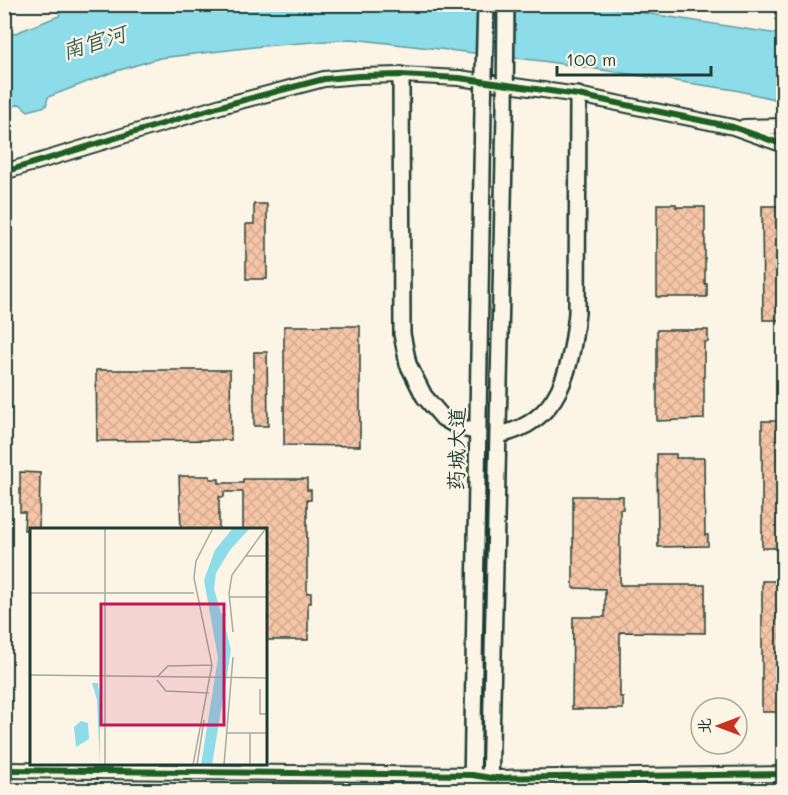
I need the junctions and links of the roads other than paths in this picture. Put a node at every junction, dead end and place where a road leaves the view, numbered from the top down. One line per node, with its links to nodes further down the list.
1 (486, 4): 9 (main road, 药城大道, bridge)
2 (506, 4): 10 (main road, 药城大道, bridge)
3 (401, 75): 4 (street); 8 (street); 9 (main road)
4 (578, 95): 6 (street); 10 (main road)
5 (783, 126): 6 (street)
6 (733, 127): 7 (street)
7 (783, 145)
8 (4, 172)
9 (478, 432): 12 (main road, 药城大道)
10 (498, 435): 14 (main road, 药城大道)
11 (4, 770): 12 (street)
12 (472, 774): 14 (street); 15 (main road, 药城大道)
13 (783, 774): 14 (street)
14 (491, 784)
15 (472, 790)

